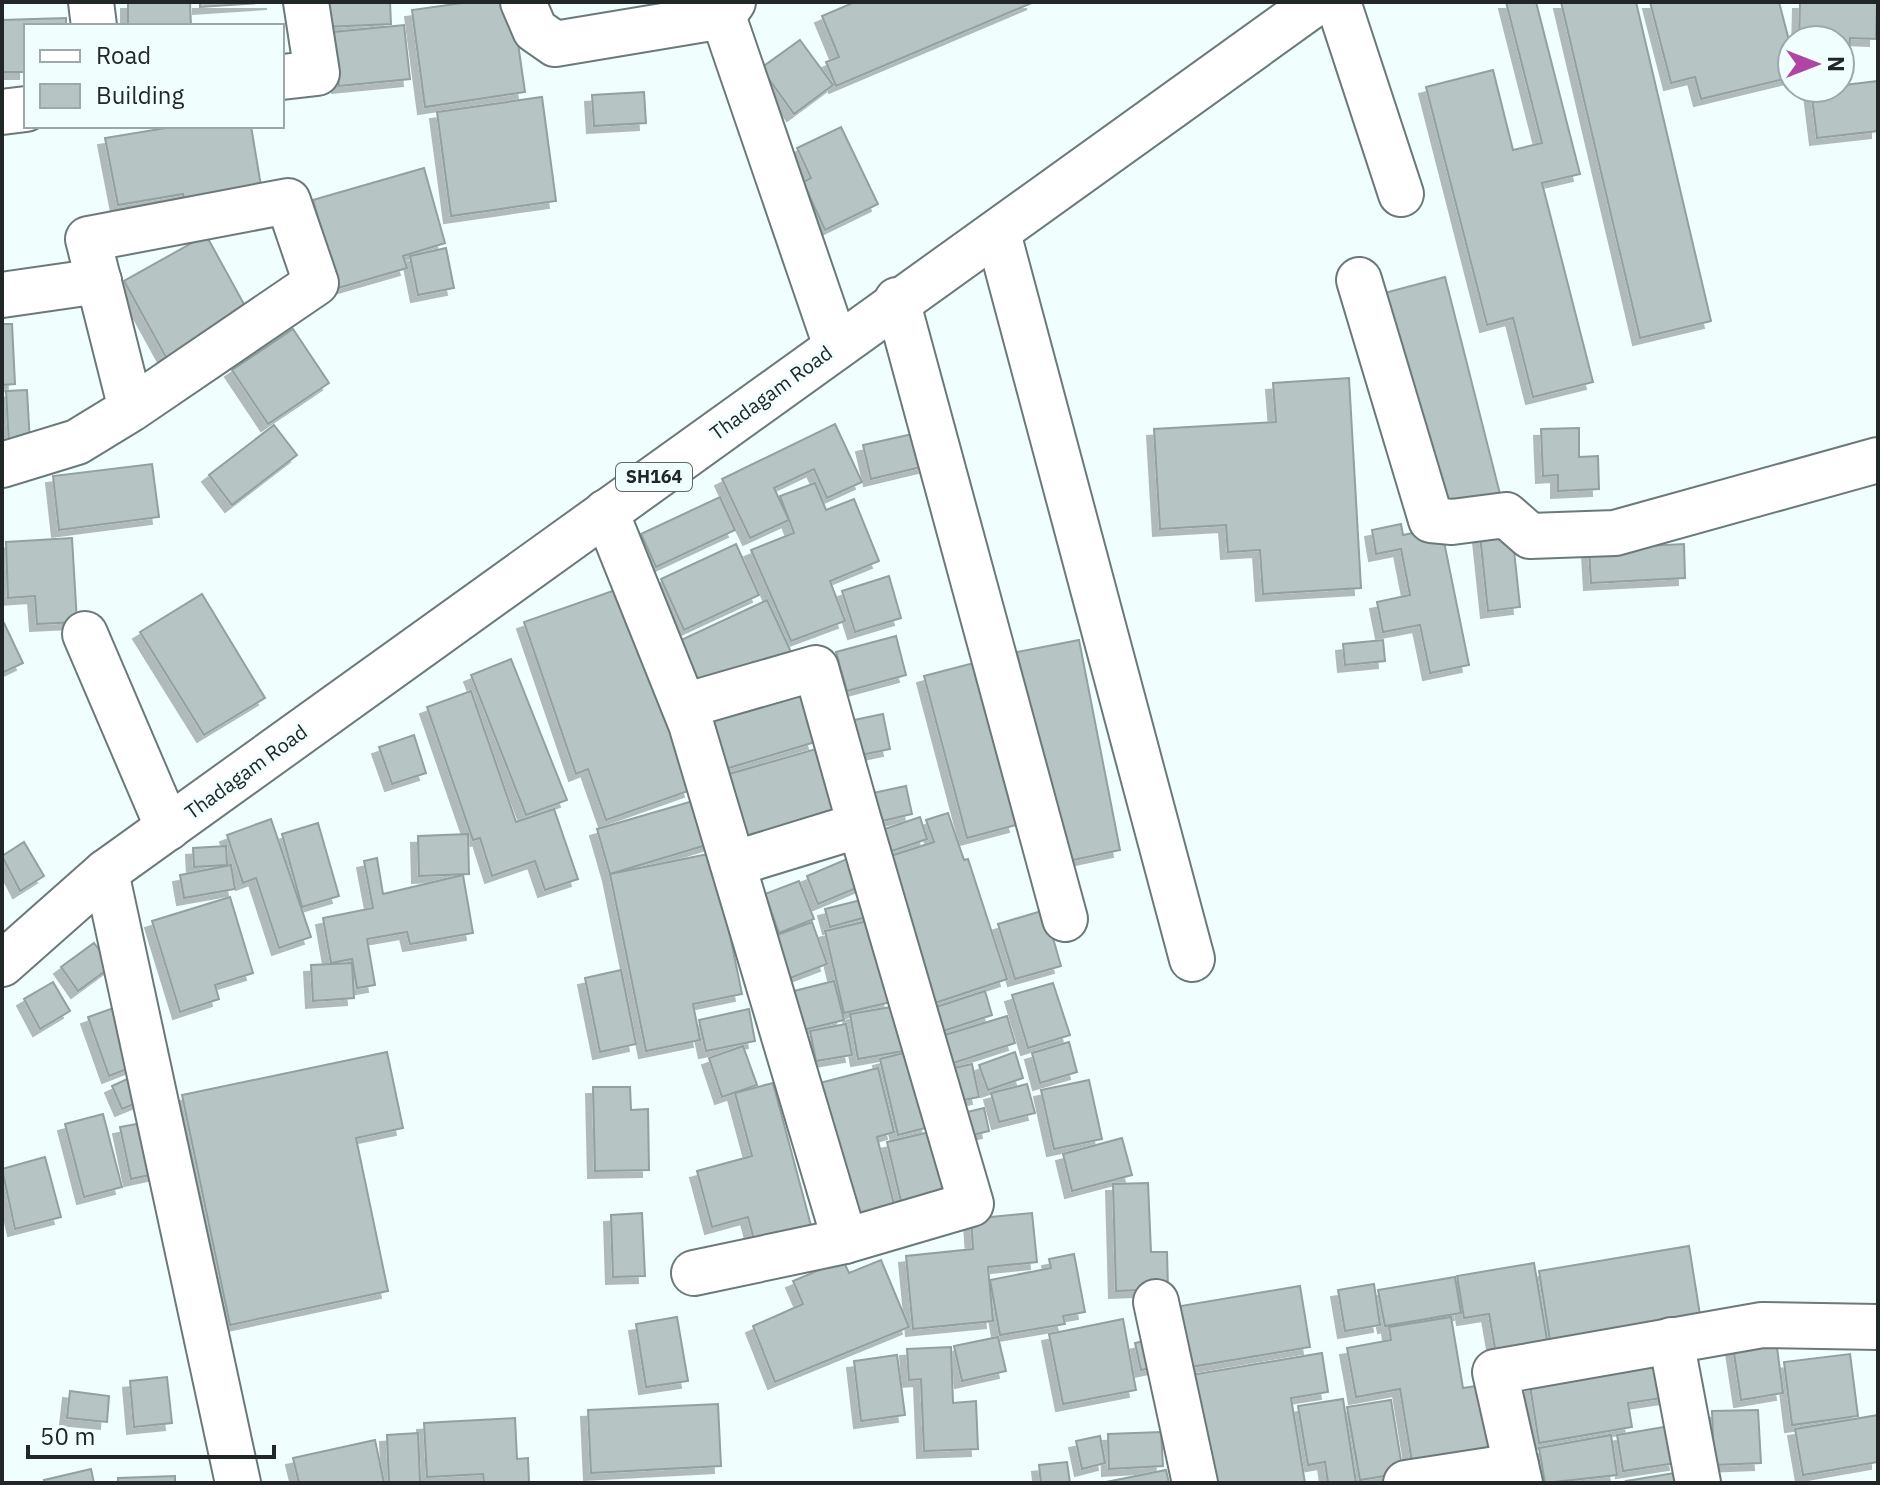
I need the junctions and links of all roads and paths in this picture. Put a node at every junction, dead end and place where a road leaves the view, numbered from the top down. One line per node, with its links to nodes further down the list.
1 (91, 2): 7 (street)
2 (306, 2): 8 (street)
3 (523, 2): 6 (street)
4 (1317, 2): 12 (street, Thadagam Road / SH164)
5 (1338, 2): 11 (street)
6 (728, 9): 17 (street)
7 (94, 24)
8 (284, 77)
9 (24, 109): 10 (street)
10 (2, 112)
11 (1401, 194)
12 (998, 233): 16 (street, Thadagam Road / SH164); 29 (street)
13 (1359, 280): 19 (street)
14 (99, 281): 15 (street); 18 (street); 18 (street)
15 (2, 295)
16 (897, 300): 17 (street, Thadagam Road / SH164); 28 (street)
17 (836, 346): 21 (street, Thadagam Road / SH164)
18 (131, 409): 20 (street)
19 (1878, 460)
20 (2, 465)
21 (606, 512): 23 (street); 25 (street, Thadagam Road / SH164)
22 (85, 634): 25 (street)
23 (684, 706): 24 (street); 26 (street)
24 (860, 825): 26 (street); 31 (street)
25 (168, 828): 27 (street, Thadagam Road / SH164)
26 (733, 864): 31 (street)
27 (106, 872): 30 (street, Thadagam Road / SH164); 37 (street)
28 (1065, 919)
29 (1192, 959)
30 (2, 964)
31 (845, 1241): 32 (street)
32 (694, 1273)
33 (1156, 1302): 38 (street)
34 (1878, 1327): 35 (street)
35 (1671, 1340): 36 (street); 40 (street)
36 (1518, 1475): 39 (street)
37 (238, 1483)
38 (1195, 1483)
39 (1406, 1483)
40 (1698, 1483)

